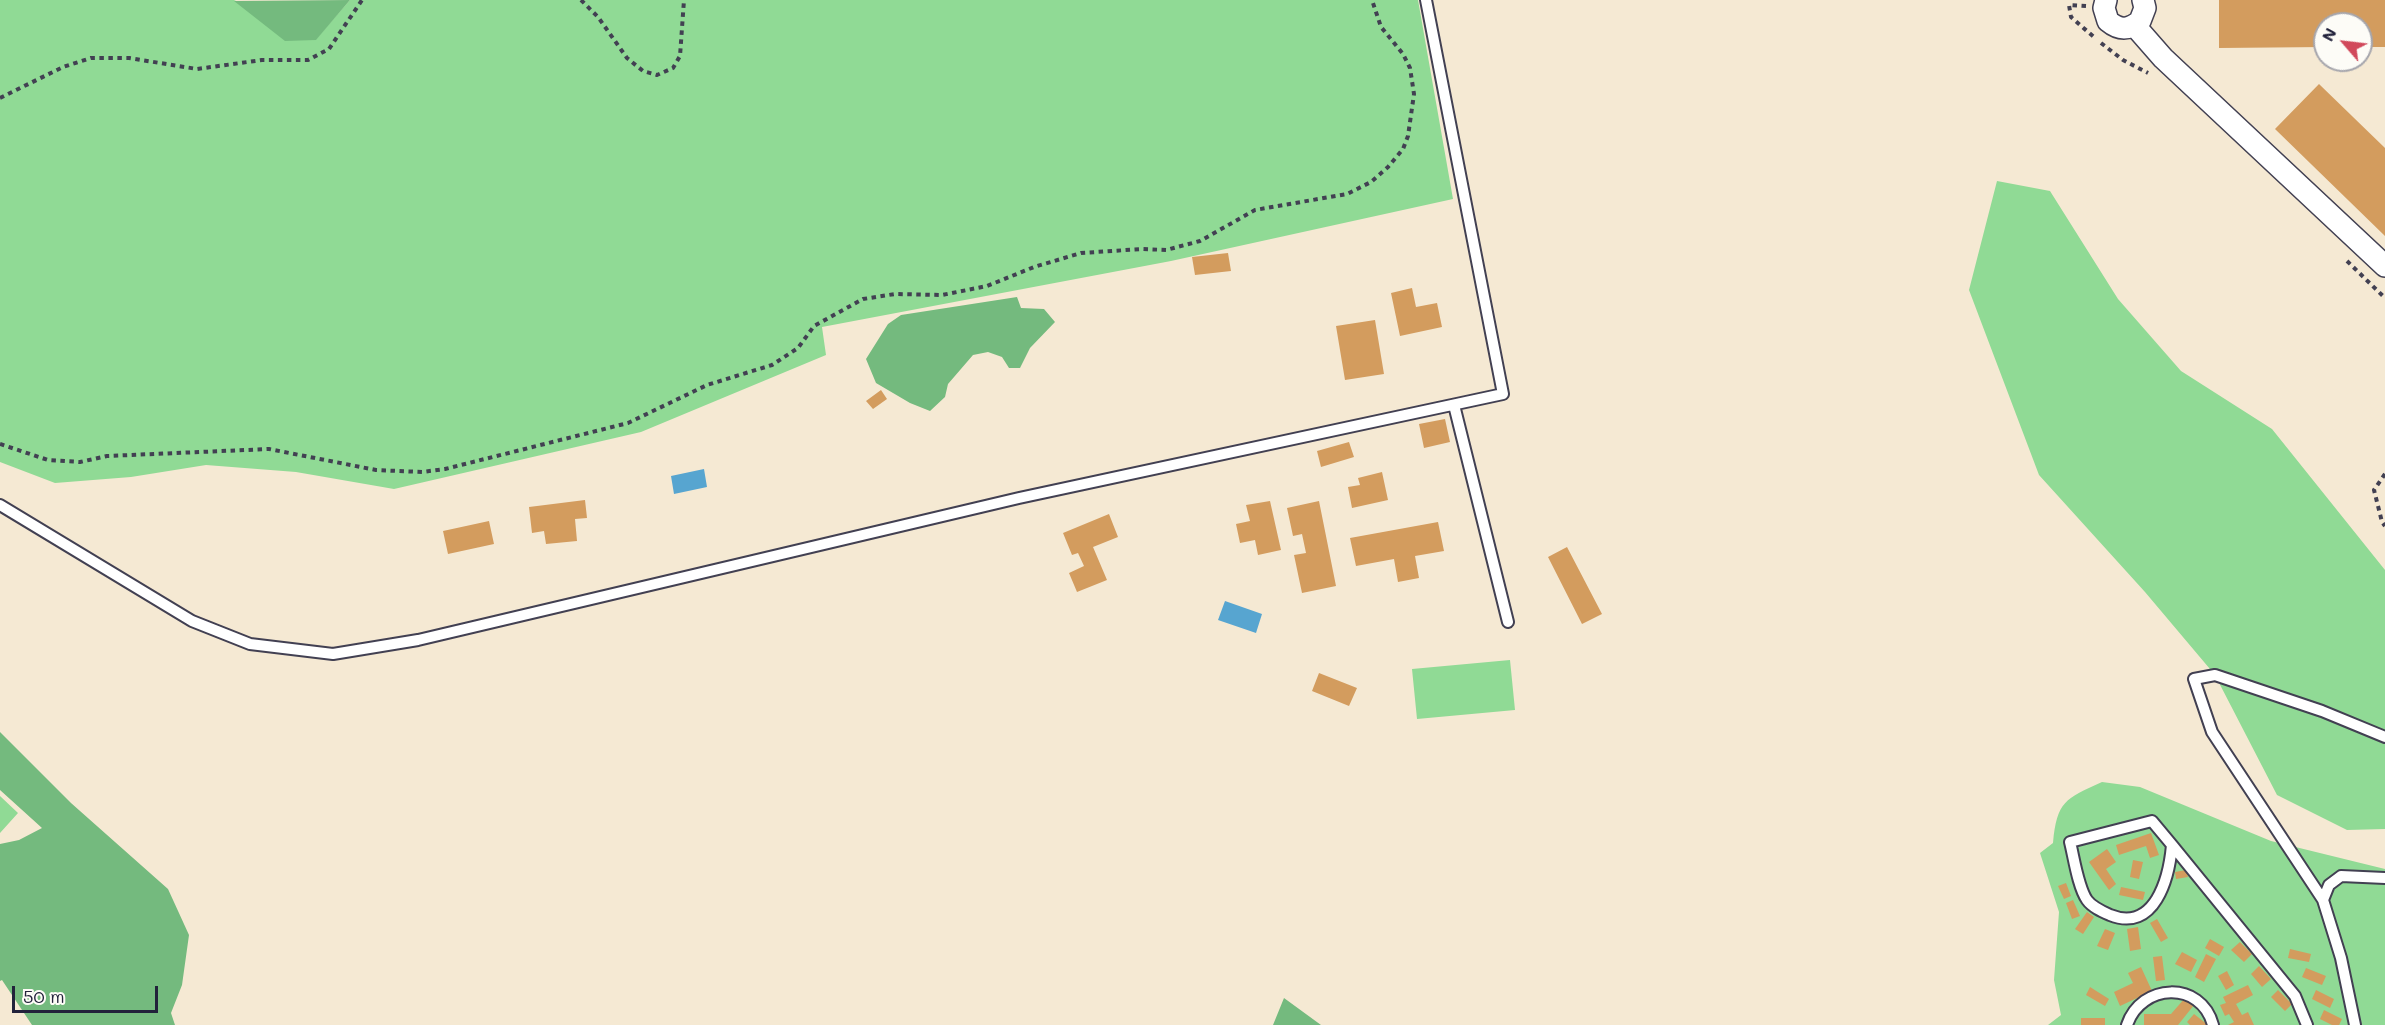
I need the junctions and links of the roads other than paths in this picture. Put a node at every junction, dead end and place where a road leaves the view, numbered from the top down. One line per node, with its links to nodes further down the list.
1 (1426, 0): 6 (lane)
2 (2106, 0): 4 (street)
3 (2143, 0): 4 (street)
4 (2135, 26): 5 (street)
5 (2385, 266)
6 (1454, 405): 7 (lane); 8 (lane)
7 (0, 505)
8 (1508, 622)
9 (2385, 737): 12 (lane)
10 (2172, 845): 10 (lane); 15 (lane)
11 (2385, 878): 12 (lane)
12 (2323, 900): 16 (lane)
13 (2127, 1025): 14 (lane)
14 (2213, 1025)
15 (2307, 1025)
16 (2355, 1025)

